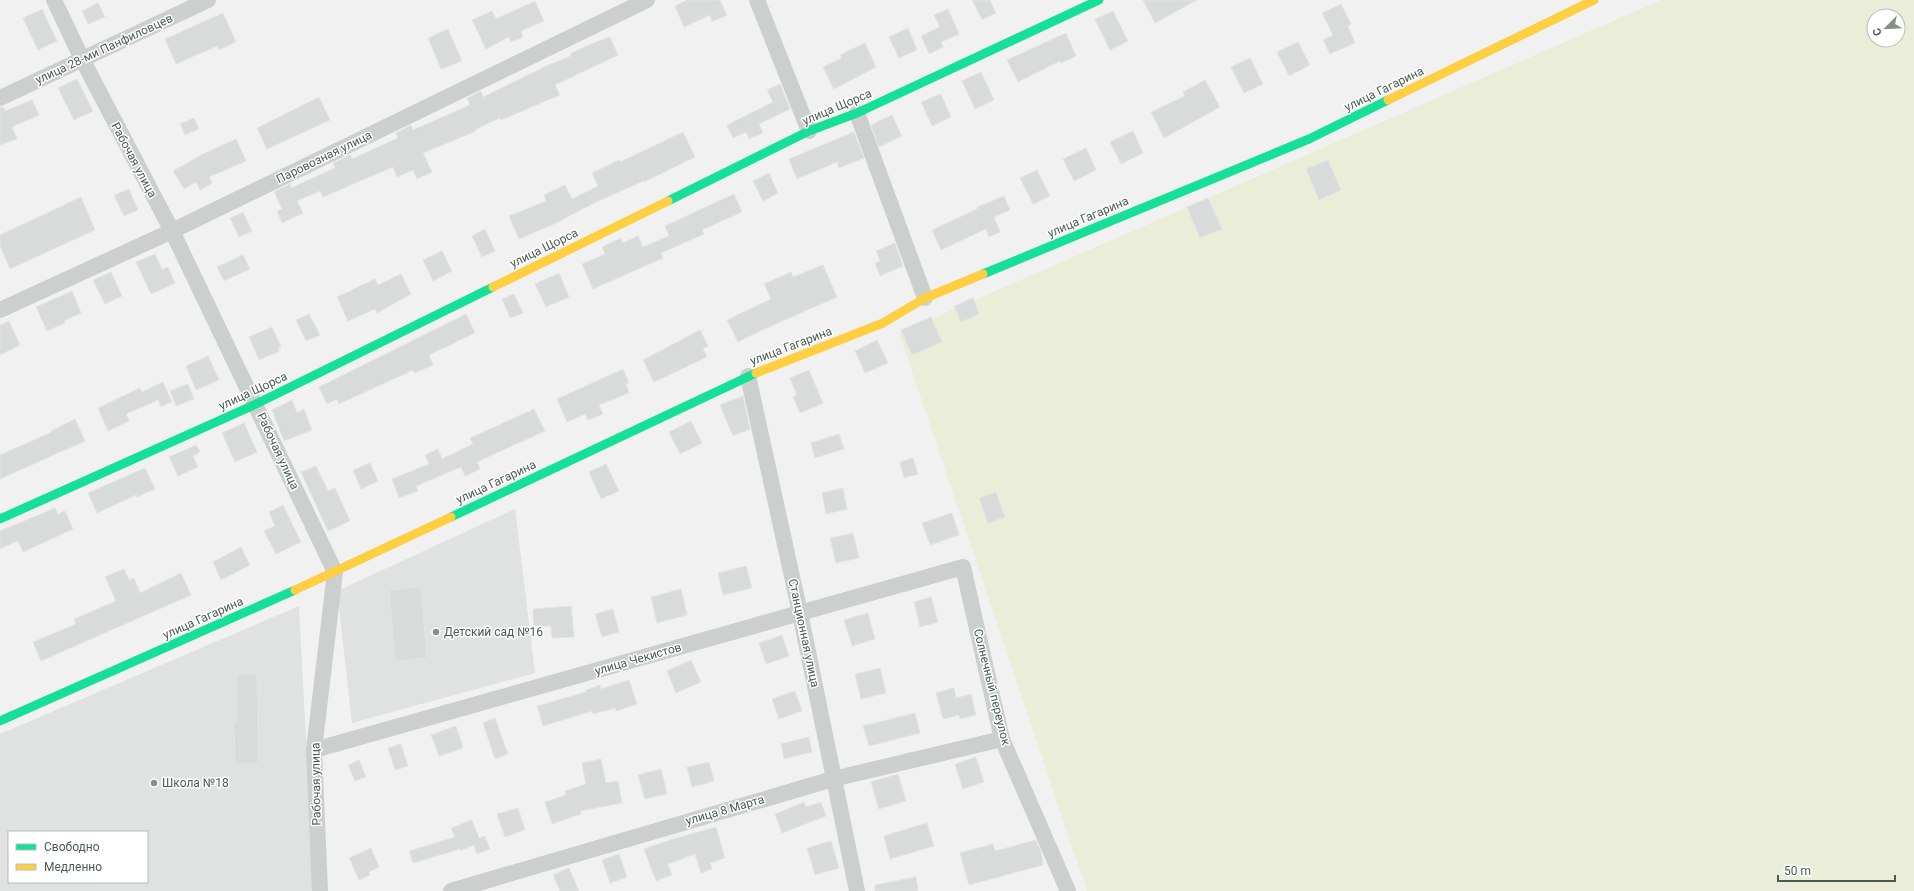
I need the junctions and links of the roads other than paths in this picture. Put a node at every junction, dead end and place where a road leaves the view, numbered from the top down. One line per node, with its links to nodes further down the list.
1 (54, 0): 7 (street, Рабочая улица)
2 (208, 0): 7 (street, улица 28-ми Панфиловцев)
3 (647, 0): 11 (street, Паровозная улица)
4 (756, 0): 10 (street)
5 (1099, 0): 9 (street, улица Щорса)
6 (1594, 0): 12 (street, улица Гагарина)
7 (82, 59): 8 (street, улица 28-ми Панфиловцев); 11 (street, Рабочая улица)
8 (0, 98)
9 (857, 113): 10 (street, улица Щорса); 12 (street)
10 (809, 131): 15 (street, улица Щорса)
11 (172, 231): 13 (street, Паровозная улица); 15 (street, Рабочая улица)
12 (925, 298): 14 (street, улица Гагарина)
13 (0, 310)
14 (748, 376): 18 (street, улица Гагарина); 19 (street, Станционная улица)
15 (256, 404): 16 (street, улица Щорса); 18 (street, Рабочая улица)
16 (0, 519)
17 (963, 567): 19 (street, улица Чекистов); 21 (street, Солнечный переулок)
18 (335, 572): 20 (street, улица Гагарина); 22 (street, Рабочая улица)
19 (800, 614): 22 (street, улица Чекистов); 23 (street, Станционная улица)
20 (0, 721)
21 (1002, 739): 23 (street, улица 8 Марта); 27 (street, Солнечный переулок)
22 (314, 750): 24 (street, Рабочая улица)
23 (833, 779): 25 (street, улица 8 Марта); 26 (street, Станционная улица)
24 (320, 891)
25 (451, 891)
26 (857, 891)
27 (1068, 891)

